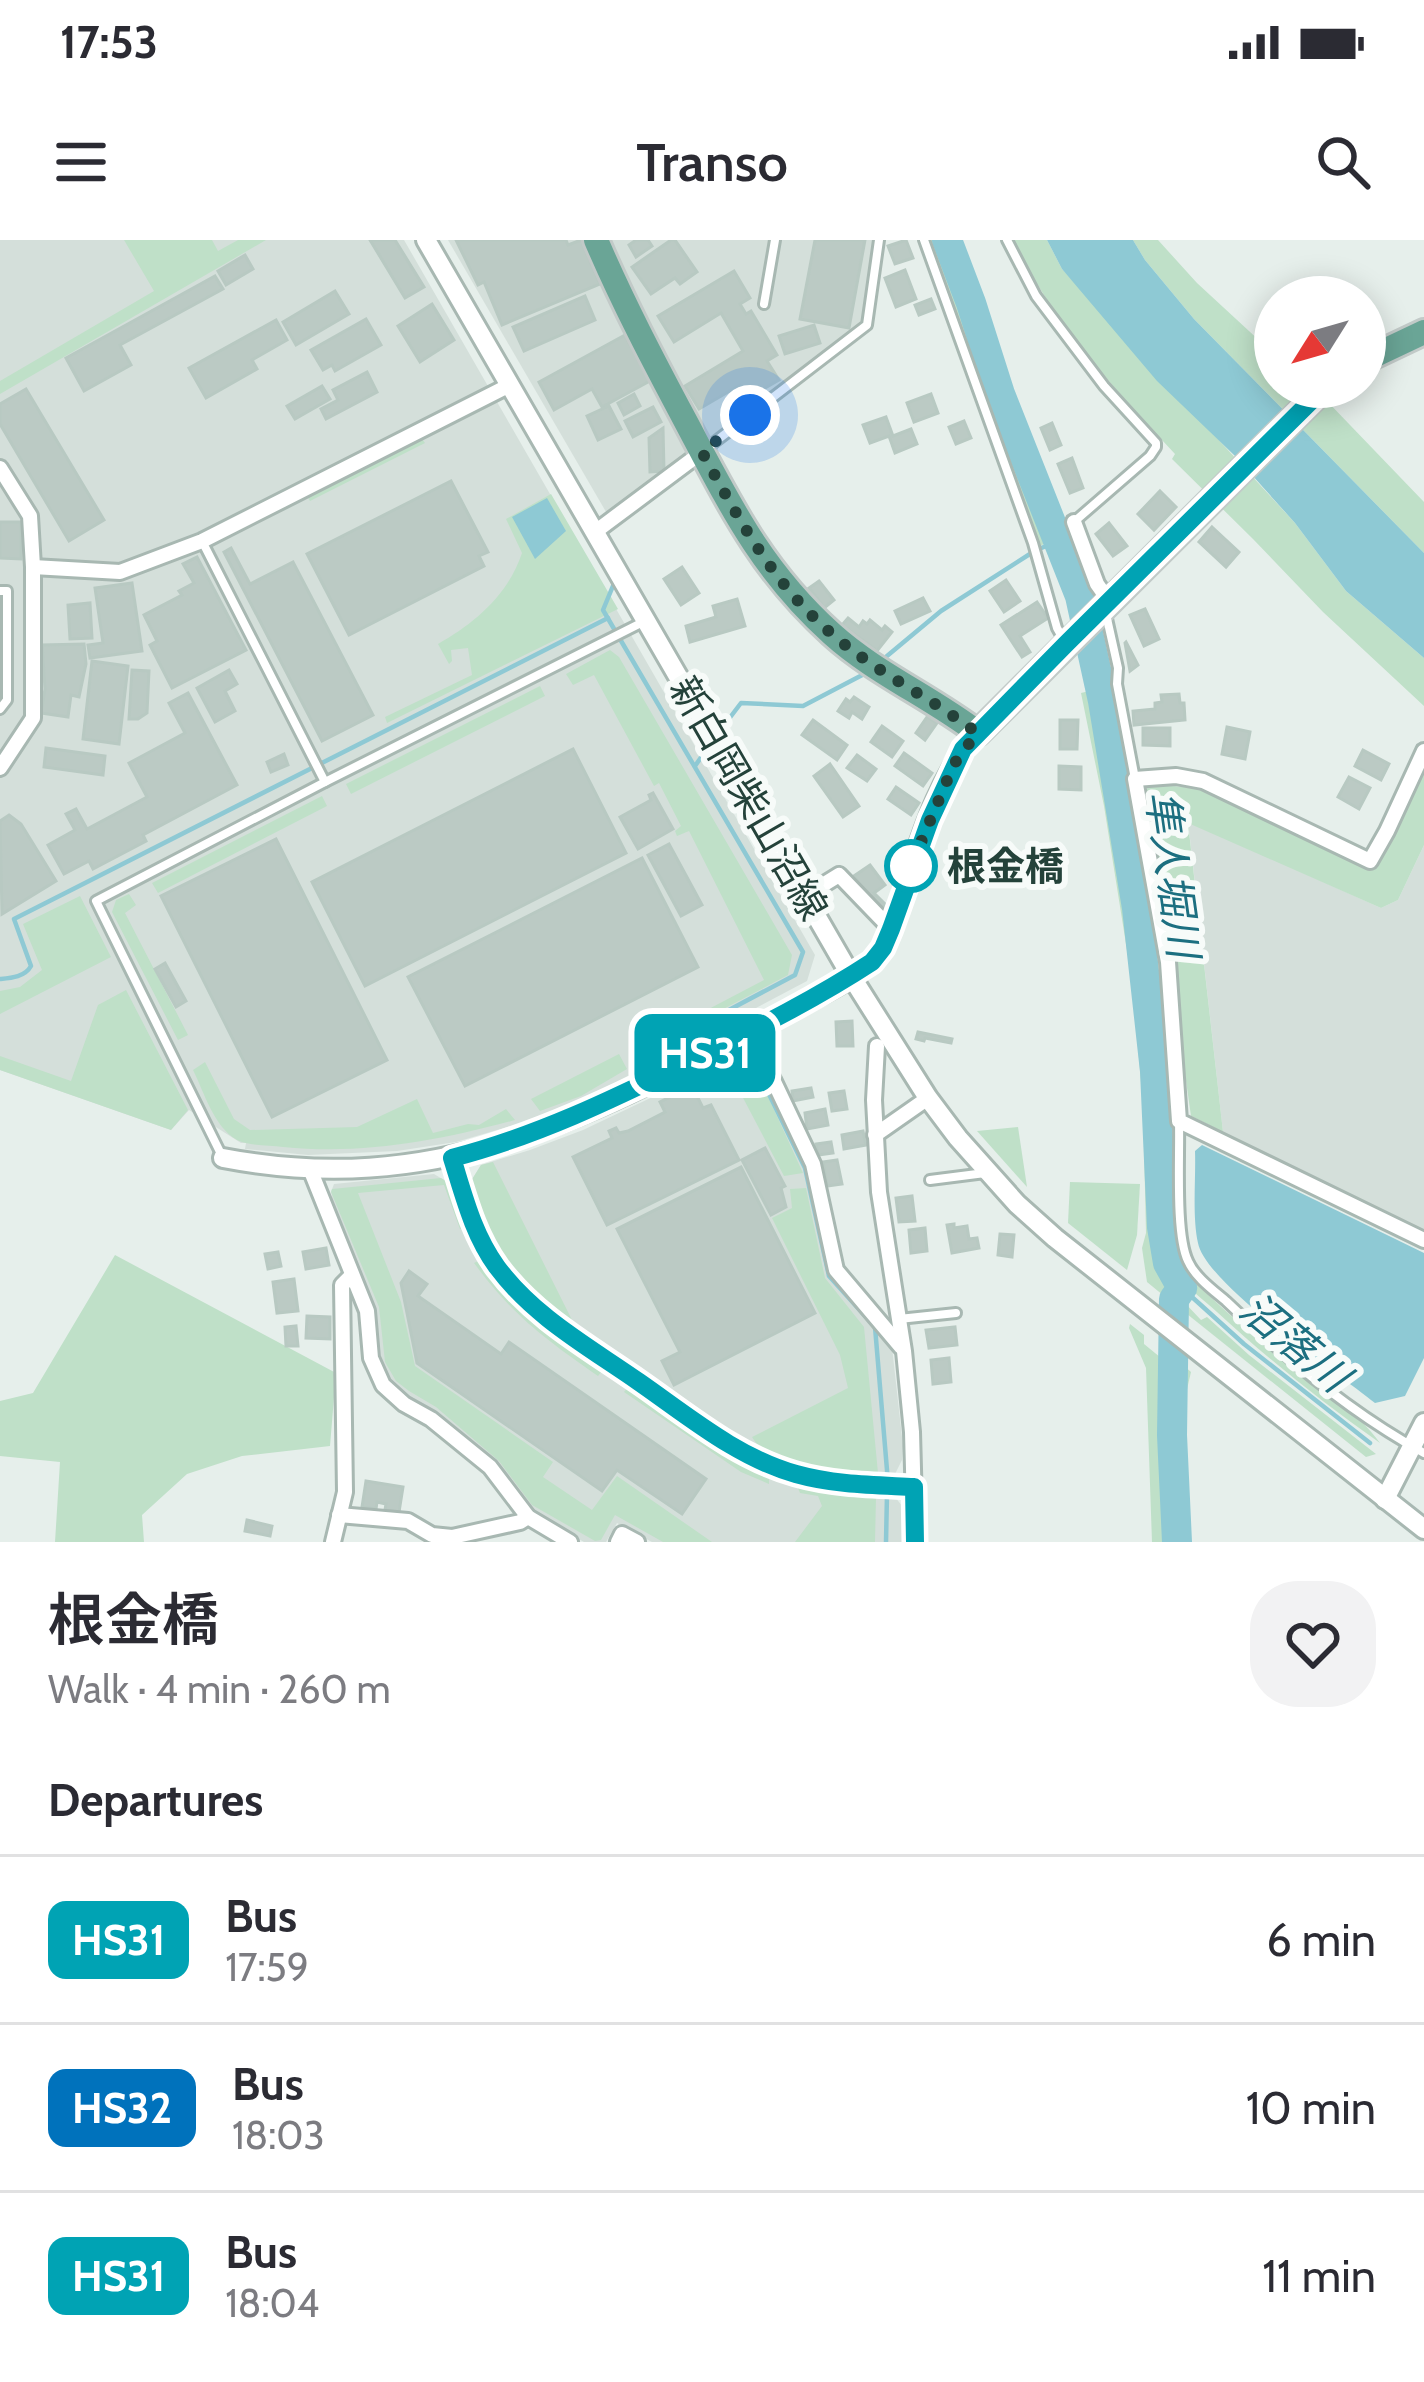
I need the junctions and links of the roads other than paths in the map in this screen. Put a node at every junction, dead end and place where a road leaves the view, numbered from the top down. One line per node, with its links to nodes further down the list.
1 (426, 240): 10 (street, 新白岡柴山沼線)
2 (596, 240): 12 (main road)
3 (775, 240): 7 (lane)
4 (880, 240): 12 (lane)
5 (924, 240): 21 (lane)
6 (1007, 240): 14 (lane)
7 (764, 304)
8 (1424, 332): 9 (main road)
9 (1386, 350)
10 (510, 385): 15 (street, 新白岡柴山沼線); 16 (street)
11 (1303, 408): 19 (main road)
12 (702, 452): 15 (street); 23 (main road)
13 (0, 468): 17 (street)
14 (1074, 522): 19 (street)
15 (596, 532): 20 (street, 新白岡柴山沼線)
16 (202, 541): 17 (street); 27 (lane)
17 (33, 567): 25 (street)
18 (0, 591): 22 (lane)
19 (1104, 606): 21 (main road); 26 (lane)
20 (646, 620): 27 (lane); 28 (street, 新白岡柴山沼線)
21 (1066, 644): 23 (main road)
22 (0, 709)
23 (977, 733): 29 (street)
24 (1424, 751): 26 (street)
25 (0, 768)
26 (1136, 779): 34 (street)
27 (325, 782): 36 (lane)
28 (806, 896): 29 (street); 30 (street, 新白岡柴山沼線)
29 (891, 929): 30 (street)
30 (851, 976): 31 (street); 33 (street, 新白岡柴山沼線)
31 (750, 1031): 37 (street); 45 (street)
32 (877, 1046): 35 (street)
33 (928, 1098): 35 (street); 39 (street, 新白岡柴山沼線)
34 (1179, 1121): 41 (street); 47 (lane)
35 (875, 1135): 44 (street)
36 (223, 1158): 38 (street)
37 (452, 1158): 38 (street); 48 (street)
38 (310, 1168): 42 (street)
39 (986, 1173): 40 (lane); 49 (street, 新白岡柴山沼線)
40 (930, 1180)
41 (1424, 1240)
42 (352, 1275): 50 (street); 51 (street)
43 (956, 1312): 44 (lane)
44 (899, 1318): 45 (street)
45 (904, 1351): 48 (street)
46 (1424, 1423): 47 (street)
47 (1418, 1449): 49 (street)
48 (914, 1487): 57 (street)
49 (1385, 1499): 52 (street)
50 (339, 1515): 51 (street); 53 (street)
51 (528, 1517): 54 (street)
52 (1424, 1529)
53 (333, 1542)
54 (570, 1542)
55 (618, 1542): 56 (street)
56 (637, 1542)
57 (915, 1542)

